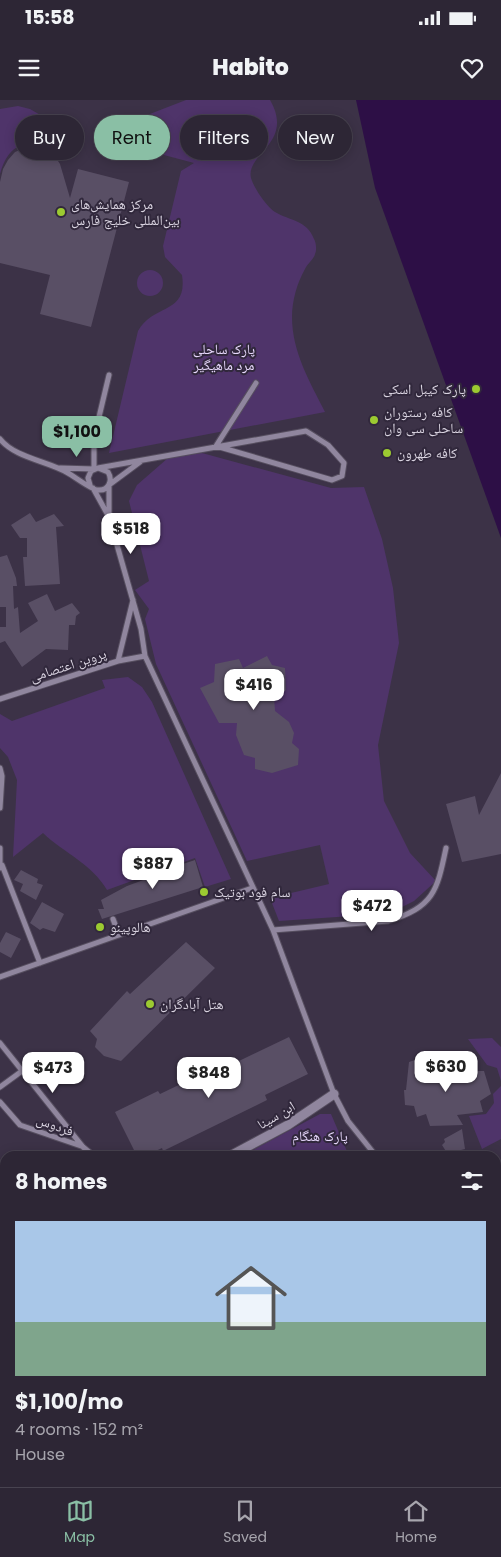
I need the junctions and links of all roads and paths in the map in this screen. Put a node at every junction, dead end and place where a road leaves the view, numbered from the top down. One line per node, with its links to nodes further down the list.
1 (109, 375): 7 (street)
2 (256, 382): 4 (street)
3 (0, 439): 6 (street)
4 (216, 446): 4 (street); 5 (street)
5 (142, 460): 7 (street); 8 (street)
6 (59, 468): 7 (street); 9 (street)
7 (96, 468): 8 (street); 9 (street)
8 (109, 485): 9 (street); 10 (street)
9 (91, 487): 10 (street)
10 (109, 517): 11 (street)
11 (133, 600): 12 (street); 13 (street)
12 (145, 656): 13 (street, پروین اعتصامی); 20 (street)
13 (118, 661): 14 (street, پروین اعتصامی)
14 (0, 699)
15 (0, 768): 16 (street)
16 (0, 808)
17 (0, 848): 19 (street)
18 (446, 848): 22 (street)
19 (1, 867): 24 (street)
20 (252, 888): 22 (street); 23 (street)
21 (113, 919): 23 (street)
22 (273, 930): 29 (street)
23 (119, 935): 24 (street)
24 (40, 963): 25 (street)
25 (0, 977)
26 (0, 1043): 27 (street, فردوس)
27 (22, 1071): 28 (street); 31 (street, فردوس)
28 (0, 1087)
29 (334, 1094): 33 (street, ابن سینا); 34 (street)
30 (0, 1102): 31 (street, فردوس)
31 (82, 1147): 32 (street, فردوس)
32 (87, 1151)
33 (239, 1151)
34 (372, 1151)

